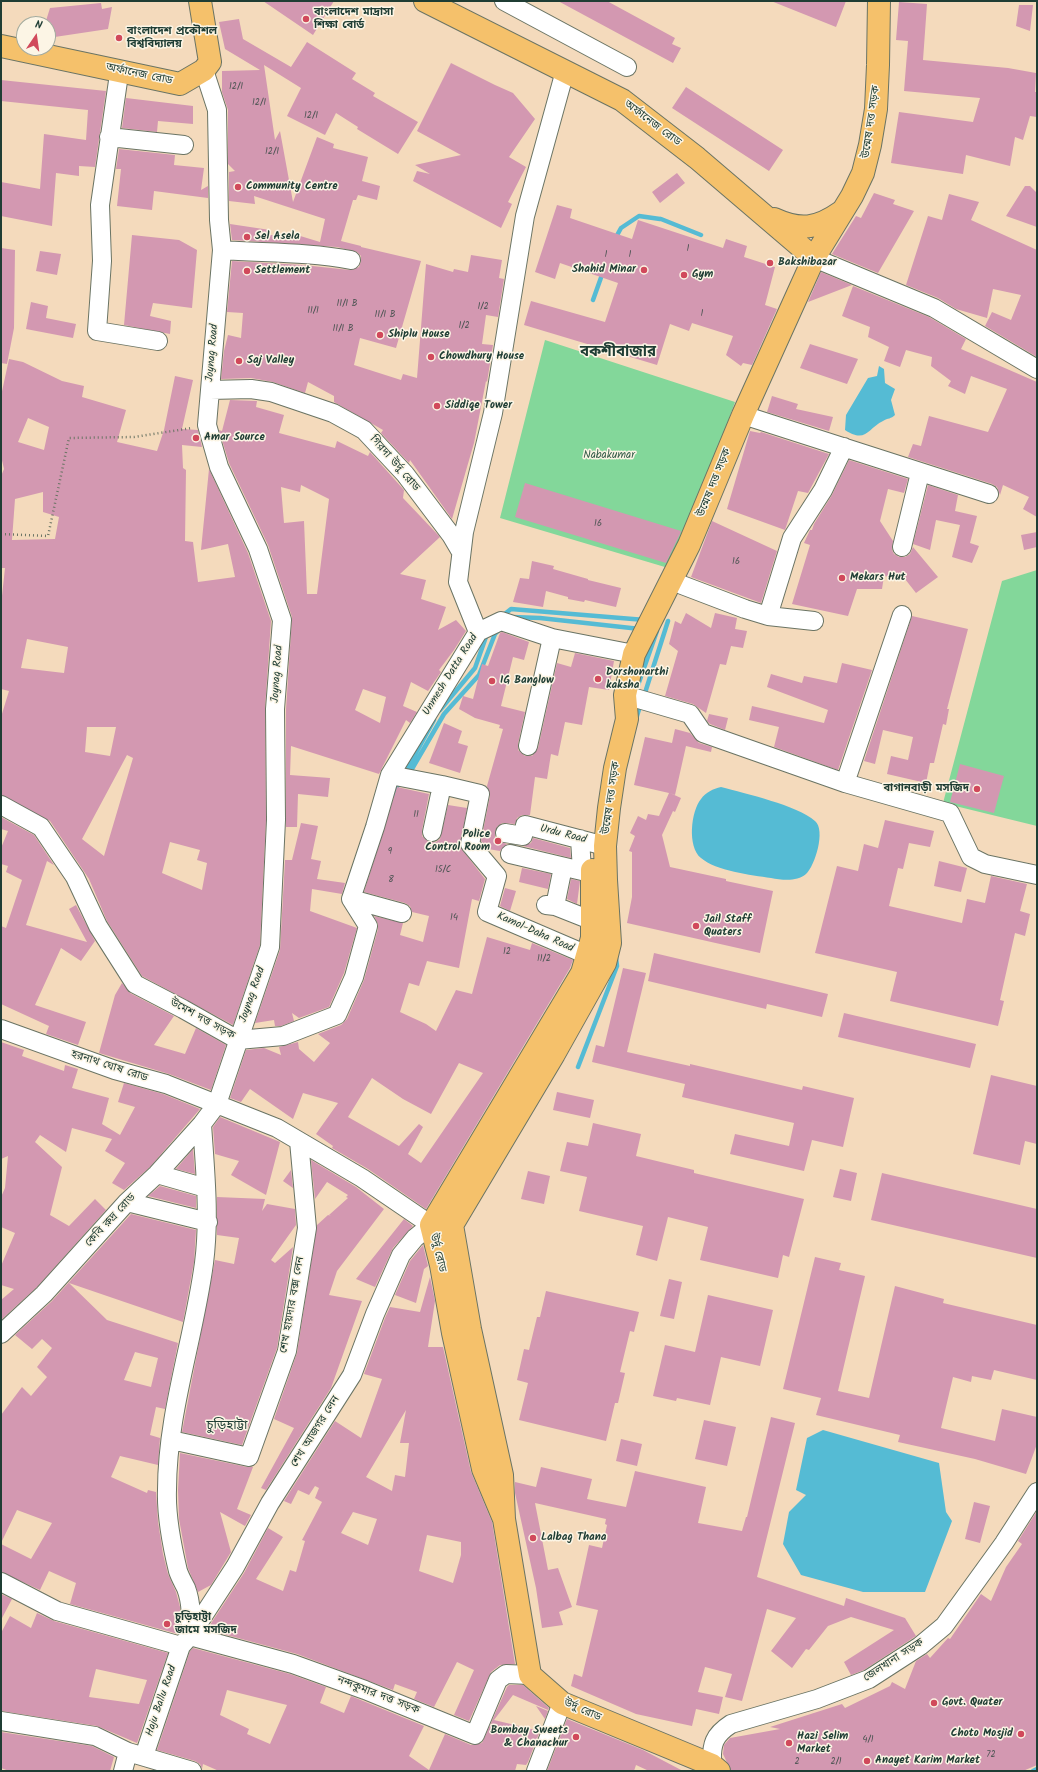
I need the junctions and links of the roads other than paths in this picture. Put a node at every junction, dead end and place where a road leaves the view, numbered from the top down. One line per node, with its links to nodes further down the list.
1 (200, 1): 8 (main road)
2 (425, 1): 9 (main road, অর্ফানেজ রোড)
3 (504, 1): 6 (street)
4 (879, 1): 12 (main road, উন্মেষ দত্ত সড়ক)
5 (1, 46): 7 (main road, অর্ফানেজ রোড)
6 (627, 67)
7 (118, 70): 8 (main road, অর্ফানেজ রোড); 10 (street)
8 (204, 70): 14 (street, Joynag Road)
9 (565, 71): 13 (main road, অর্ফানেজ রোড); 25 (street)
10 (109, 137): 11 (street); 17 (street)
11 (184, 145)
12 (841, 212): 13 (main road); 15 (main road, উন্মেষ দত্ত সড়ক)
13 (762, 214): 15 (main road, অর্ফানেজ রোড)
14 (222, 250): 16 (street); 19 (street, Joynag Road)
15 (814, 258): 18 (street); 20 (main road, উন্মেষ দত্ত সড়ক)
16 (351, 260)
17 (158, 341)
18 (1037, 369)
19 (210, 390): 25 (street, গিরদা উর্দু রোড); 49 (street, Joynag Road)
20 (743, 415): 21 (street); 32 (main road, উন্মেষ দত্ত সড়ক)
21 (844, 447): 22 (street); 28 (street)
22 (920, 473): 23 (street); 24 (street)
23 (989, 494)
24 (902, 547)
25 (461, 552): 30 (street)
26 (682, 585): 28 (street)
27 (902, 615): 36 (street)
28 (768, 616): 29 (street)
29 (814, 621)
30 (478, 632): 31 (street, Unmesh Datta Road); 35 (street, Unmesh Datta Road)
31 (552, 638): 32 (street, Unmesh Datta Road); 34 (street)
32 (634, 654): 33 (main road, উন্মেষ দত্ত সড়ক)
33 (625, 695): 36 (street); 41 (main road, উন্মেষ দত্ত সড়ক)
34 (528, 746)
35 (390, 775): 37 (street, Kamol-Daha Road); 45 (street)
36 (845, 783): 44 (street)
37 (442, 785): 39 (street); 47 (street, Kamol-Daha Road)
38 (1, 805): 49 (street, উমেশ দত্ত সড়ক)
39 (432, 832)
40 (504, 833): 41 (street, Urdu Road)
41 (592, 842): 43 (street); 47 (main road, উন্মেষ দত্ত সড়ক)
42 (510, 854): 43 (street)
43 (563, 867): 47 (street)
44 (1037, 875)
45 (351, 899): 46 (street); 49 (street, উমেশ দত্ত সড়ক)
46 (402, 913)
47 (599, 946): 57 (main road)
48 (1, 1029): 50 (street, হরনাথ ঘোষ রোড)
49 (238, 1040): 50 (street, Joynag Road)
50 (216, 1104): 51 (street, কেবি রুদ্র রোড); 52 (street, উর্দু রোড)
51 (202, 1124): 53 (street, কেবি রুদ্র রোড); 54 (street)
52 (299, 1141): 57 (street, উর্দু রোড); 59 (street, শেখ হায়দার বক্স লেন)
53 (157, 1174): 54 (street); 55 (street, কেবি রুদ্র রোড)
54 (206, 1188): 56 (street)
55 (127, 1202): 56 (street); 58 (street, কেবি রুদ্র রোড)
56 (208, 1222): 59 (street)
57 (442, 1232): 62 (street, শেখ আজগর লেন); 63 (main road, উর্দু রোড)
58 (1, 1334)
59 (171, 1440): 62 (street)
60 (1037, 1492): 67 (street, জেলখানা সড়ক)
61 (1, 1582): 62 (street)
62 (185, 1641): 63 (street, নন্দকুমার দত্ত সড়ক); 66 (street, Haju Ballu Road)
63 (530, 1675): 64 (main road, উর্দু রোড)
64 (562, 1703): 67 (main road, উর্দু রোড); 70 (street)
65 (1, 1721): 66 (street)
66 (136, 1754): 68 (street, Haju Ballu Road); 69 (street)
67 (715, 1768)
68 (123, 1771)
69 (192, 1771)
70 (536, 1771)

